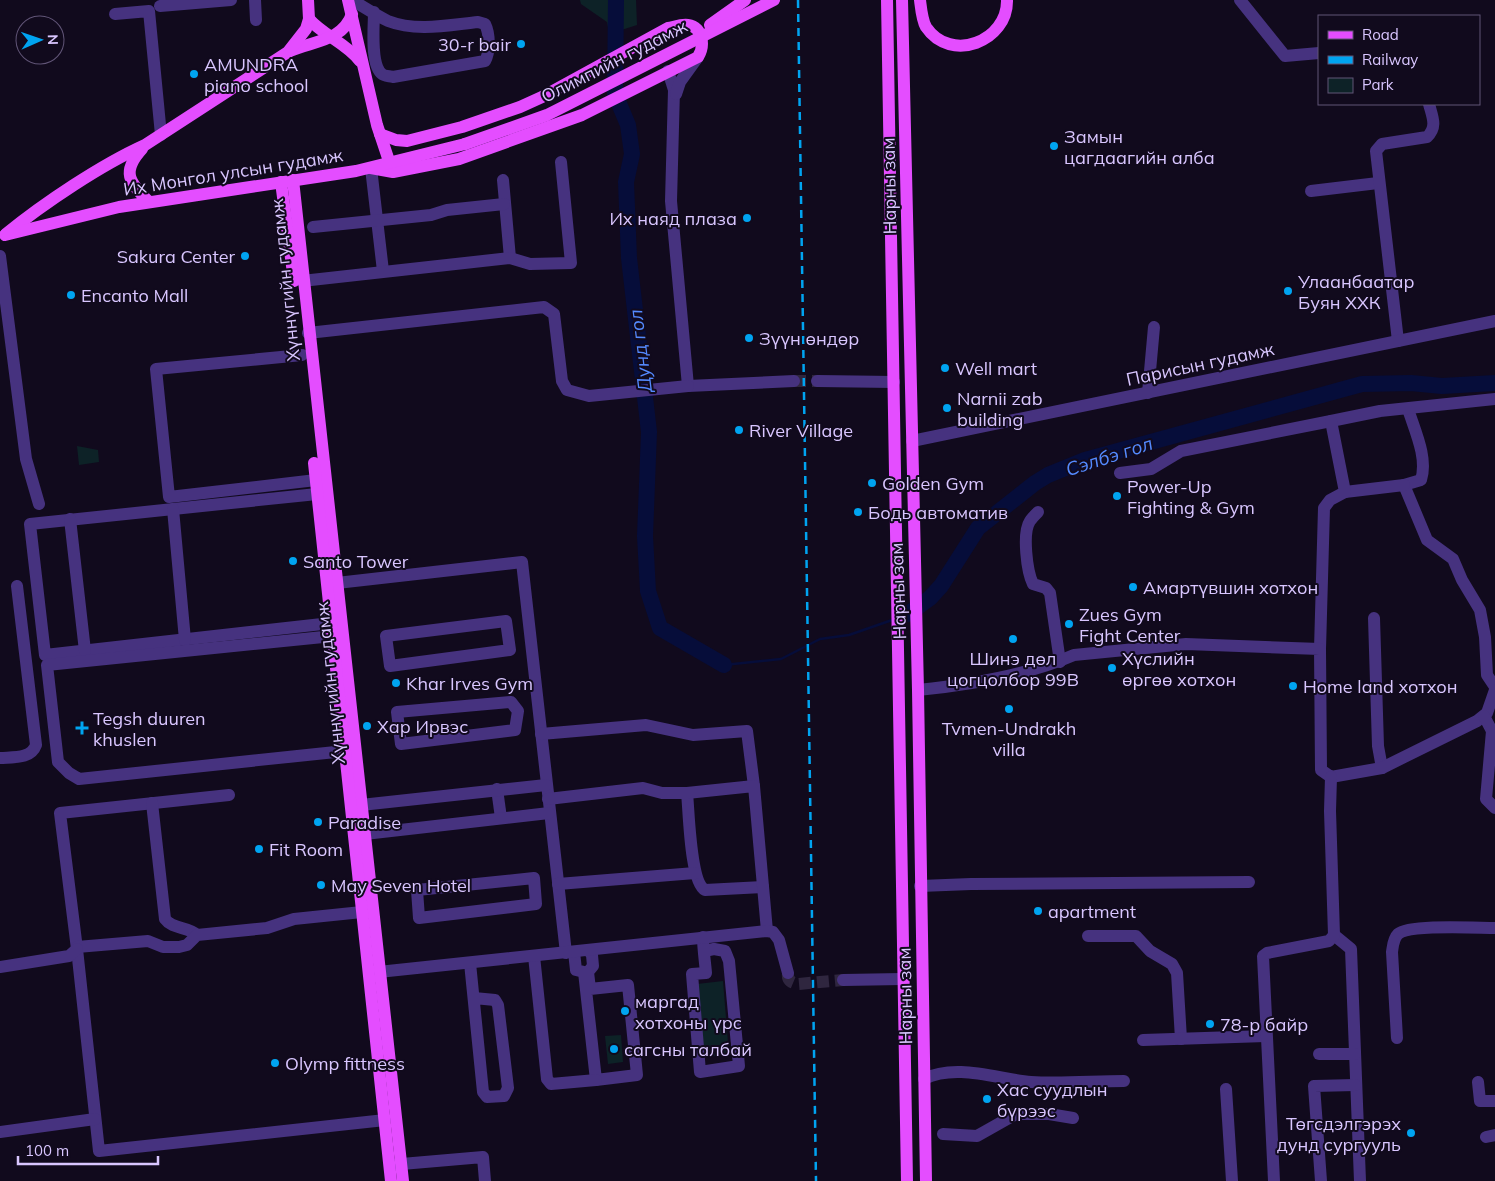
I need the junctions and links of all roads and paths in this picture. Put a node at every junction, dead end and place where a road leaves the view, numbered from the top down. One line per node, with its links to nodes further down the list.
1 (231, 0): 11 (street)
2 (255, 0): 16 (street)
3 (308, 0): 15 (main road)
4 (745, 0): 18 (main road, bridge)
5 (774, 0): 18 (main road, Олимпийн гудамж, bridge)
6 (920, 0): 7 (main road)
7 (1006, 0)
8 (1240, 0): 20 (street)
9 (887, 4): 10 (main road); 42 (main road, Нарны зам)
10 (902, 4): 41 (main road, Нарны зам)
11 (152, 6): 14 (street); 27 (street)
12 (350, 6): 13 (street); 17 (main road); 22 (main road)
13 (374, 12): 13 (street)
14 (115, 14)
15 (309, 19): 17 (main road); 19 (main road)
16 (256, 20)
17 (331, 38): 19 (main road); 22 (main road)
18 (680, 48): 28 (main road, Олимпийн гудамж, bridge)
19 (288, 52): 27 (main road)
20 (1318, 53)
21 (698, 57): 23 (main road); 24 (street); 26 (main road)
22 (363, 65): 26 (main road)
23 (664, 73): 24 (street); 32 (main road)
24 (674, 102): 58 (street)
25 (1429, 105): 35 (street)
26 (380, 134): 31 (main road)
27 (161, 135): 29 (main road)
28 (465, 144): 31 (main road, Их Монгол улсын гудамж)
29 (145, 145): 37 (main road); 43 (main road, Их Монгол улсын гудамж)
30 (561, 162): 47 (street)
31 (390, 164): 32 (main road, Их Монгол улсын гудамж)
32 (371, 168): 34 (main road, Их Монгол улсын гудамж); 39 (street)
33 (504, 180): 38 (street)
34 (287, 181): 37 (main road, Их Монгол улсын гудамж); 49 (main road, Хүннүгийн гудамж); 54 (main road, Хүннүгийн гудамж)
35 (1378, 183): 36 (street); 53 (street)
36 (1311, 191)
37 (149, 202): 43 (main road, Их Монгол улсын гудамж)
38 (504, 204): 39 (street); 47 (street)
39 (378, 220): 40 (street); 48 (street)
40 (313, 227)
41 (908, 227): 42 (main road); 45 (main road, Нарны зам)
42 (890, 231): 44 (main road, Нарны зам)
43 (3, 236)
44 (891, 247): 45 (main road); 57 (main road, Нарны зам)
45 (908, 248): 63 (main road, Нарны зам)
46 (0, 256): 69 (street)
47 (510, 258): 48 (street)
48 (383, 271): 49 (street)
49 (302, 281): 52 (main road, Хүннүгийн гудамж)
50 (1495, 321): 53 (street, Парисын гудамж)
51 (1154, 327): 59 (street)
52 (308, 333): 58 (street); 73 (main road, Хүннүгийн гудамж)
53 (1398, 341): 59 (street, Парисын гудамж)
54 (302, 355): 65 (main road, Хүннүгийн гудамж); 65 (street)
55 (794, 381): 58 (street)
56 (816, 381): 57 (street)
57 (894, 382): 112 (main road, Нарны зам)
58 (682, 387)
59 (1148, 393): 63 (street, Парисын гудамж)
60 (1495, 398): 61 (street)
61 (1408, 409): 62 (street); 66 (street)
62 (1330, 421): 64 (street); 67 (street)
63 (912, 441): 85 (main road, Нарны зам)
64 (1120, 473)
65 (316, 480): 68 (main road, Хүннүгийн гудамж)
66 (1404, 485): 67 (street); 84 (street)
67 (1345, 492): 81 (street)
68 (317, 494): 70 (street); 73 (main road, Хүннүгийн гудамж)
69 (39, 504)
70 (173, 509): 72 (street); 80 (street)
71 (1038, 512): 83 (street)
72 (70, 519): 82 (street); 82 (street)
73 (332, 584): 76 (main road, Хүннүгийн гудамж); 77 (street); 101 (main road, Хүннүгийн гудамж)
74 (17, 586): 91 (street)
75 (1374, 618): 92 (street)
76 (331, 623): 78 (main road, Хүннүгийн гудамж); 80 (street)
77 (530, 634): 79 (street); 86 (street)
78 (332, 636): 90 (main road, Хүннүгийн гудамж); 90 (street)
79 (508, 637): 79 (street)
80 (185, 640): 82 (street)
81 (1320, 650): 83 (street); 93 (street)
82 (85, 651)
83 (1060, 662): 85 (street)
84 (1495, 688): 88 (street)
85 (918, 690): 110 (main road, Нарны зам)
86 (538, 708): 87 (street); 89 (street)
87 (518, 711): 87 (street)
88 (1484, 716): 92 (street); 102 (street)
89 (541, 734): 94 (street); 95 (street)
90 (345, 751): 105 (main road, Хүннүгийн гудамж)
91 (0, 758)
92 (1382, 768): 93 (street)
93 (1331, 777): 117 (street)
94 (546, 784): 96 (street); 99 (street)
95 (754, 786): 97 (street); 109 (street)
96 (497, 789): 101 (street); 104 (street)
97 (687, 793): 99 (street); 106 (street)
98 (229, 794): 100 (street)
99 (548, 799): 103 (street)
100 (152, 803): 116 (street); 120 (street)
101 (361, 805): 105 (main road, Хүннүгийн гудамж)
102 (1495, 808)
103 (549, 813): 104 (street); 108 (street)
104 (501, 818): 105 (street)
105 (359, 834): 113 (main road, Хүннүгийн гудамж); 127 (main road, Хүннүгийн гудамж)
106 (695, 872): 108 (street); 109 (street)
107 (1249, 882): 110 (street)
108 (558, 887): 111 (street); 123 (street)
109 (763, 887): 115 (street)
110 (920, 889): 112 (main road); 138 (main road, Нарны зам)
111 (535, 892): 111 (street)
112 (901, 893): 129 (main road, Нарны зам)
113 (362, 909): 116 (street); 127 (main road, Хүннүгийн гудамж)
114 (1495, 928): 133 (street)
115 (767, 931): 119 (street); 128 (street)
116 (198, 935): 120 (street)
117 (1334, 935): 132 (street); 137 (street)
118 (1088, 936): 134 (street)
119 (703, 937): 121 (street); 122 (street)
120 (77, 948): 126 (street); 146 (street)
121 (589, 951): 123 (street); 139 (street)
122 (704, 951): 122 (street)
123 (570, 953): 124 (street); 139 (street)
124 (534, 956): 125 (street); 139 (street)
125 (470, 963): 127 (street); 131 (street)
126 (0, 966)
127 (374, 972): 147 (main road, Хүннүгийн гудамж); 150 (main road, Хүннүгийн гудамж)
128 (788, 972)
129 (902, 975): 130 (street); 154 (main road, Нарны зам)
130 (843, 978)
131 (474, 998): 131 (street)
132 (1266, 1036): 134 (street); 157 (street)
133 (1397, 1038)
134 (1181, 1039): 135 (street)
135 (1143, 1040)
136 (1319, 1054): 137 (street)
137 (1355, 1054): 142 (street)
138 (924, 1079): 140 (street); 155 (main road, Нарны зам)
139 (596, 1080)
140 (1124, 1081)
141 (1478, 1082): 144 (street)
142 (1355, 1085): 158 (street); 159 (street)
143 (1226, 1090): 156 (street)
144 (1495, 1101)
145 (1073, 1118): 149 (street)
146 (95, 1119): 147 (street); 148 (street)
147 (385, 1120): 150 (main road, Хүннүгийн гудамж)
148 (0, 1132)
149 (943, 1134)
150 (395, 1164): 151 (main road, Хүннүгийн гудамж); 152 (main road, Хүннүгийн гудамж); 153 (street)
151 (391, 1181)
152 (403, 1181)
153 (485, 1181)
154 (907, 1181)
155 (926, 1181)
156 (1232, 1181)
157 (1274, 1181)
158 (1321, 1181)
159 (1360, 1181)

